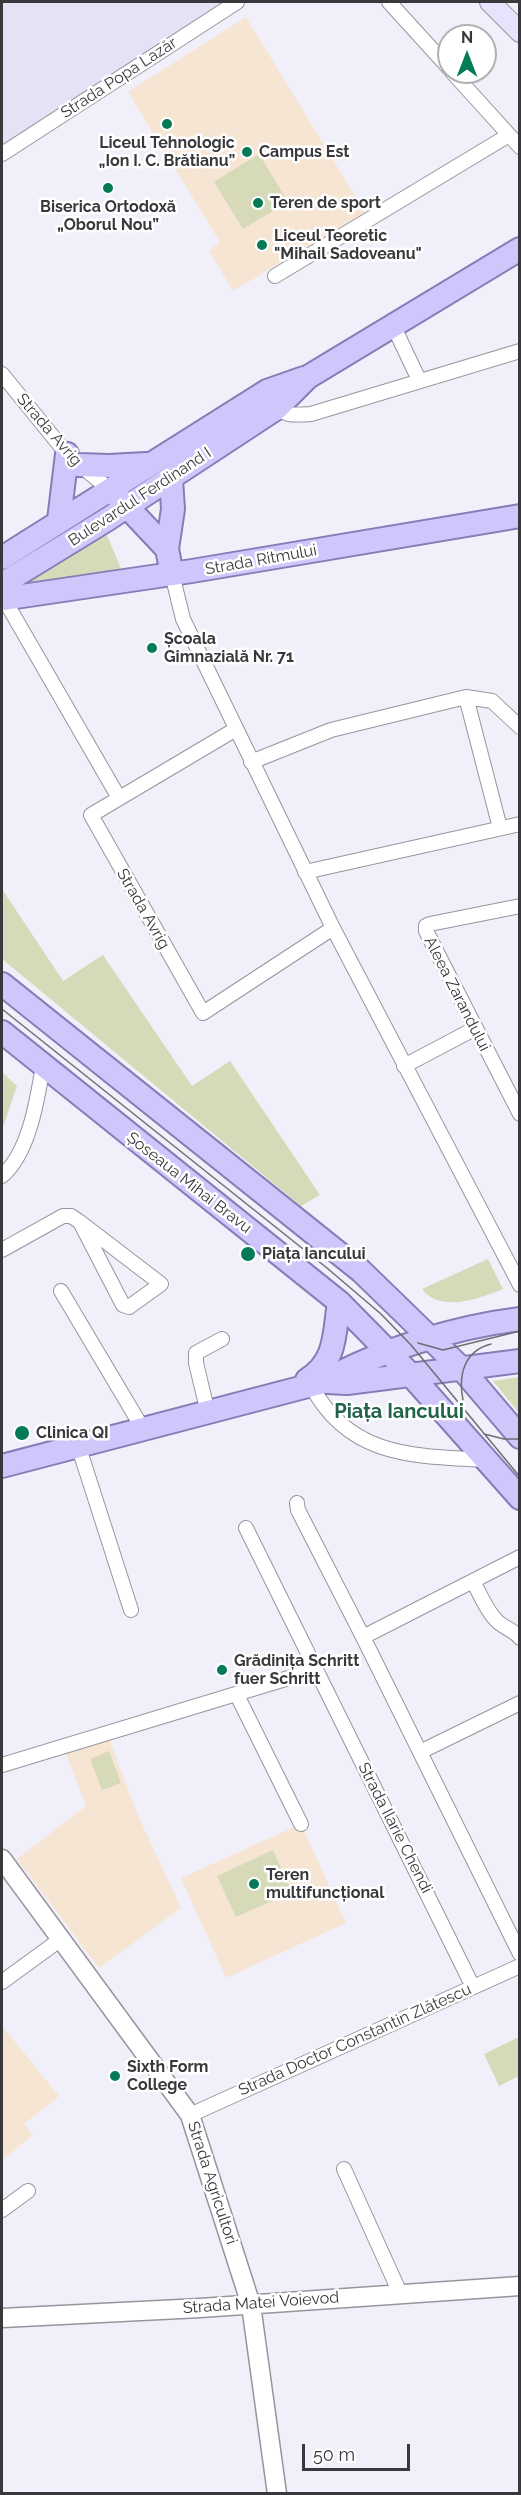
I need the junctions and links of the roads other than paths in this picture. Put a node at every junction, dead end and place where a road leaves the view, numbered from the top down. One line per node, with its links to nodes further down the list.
1 (237, 2): 9 (street, Strada Popa Lazăr)
2 (388, 2): 5 (street)
3 (490, 2): 4 (main road)
4 (519, 32)
5 (437, 55)
6 (464, 84): 7 (street)
7 (509, 135): 8 (street); 11 (street)
8 (519, 147)
9 (2, 154)
10 (519, 249): 12 (main road, Bulevardul Ferdinand I)
11 (275, 276)
12 (393, 325): 15 (street); 16 (main road, Bulevardul Ferdinand I)
13 (519, 351): 15 (street)
14 (2, 374): 17 (street, Strada Avrig)
15 (419, 380): 16 (street)
16 (272, 400): 18 (main road, Bulevardul Ferdinand I); 19 (main road, Bulevardul Ferdinand I)
17 (73, 459): 18 (main road); 20 (street, Strada Avrig); 23 (main road)
18 (151, 464): 20 (main road, Bulevardul Ferdinand I)
19 (171, 478): 21 (main road, Bulevardul Ferdinand I); 24 (main road)
20 (109, 489): 21 (main road, Strada Avrig); 23 (main road, Bulevardul Ferdinand I)
21 (128, 506): 24 (main road, Strada Avrig); 27 (main road, Bulevardul Ferdinand I)
22 (519, 516): 26 (main road, Strada Ritmului)
23 (59, 520): 25 (main road, Bulevardul Ferdinand I)
24 (167, 549): 26 (main road)
25 (2, 558)
26 (172, 574): 27 (main road, Strada Ritmului); 30 (street)
27 (2, 594): 32 (street)
28 (466, 697): 29 (street); 31 (street); 34 (street)
29 (519, 727)
30 (236, 729): 31 (street); 32 (street, Strada Avrig)
31 (252, 762): 35 (street)
32 (118, 798): 37 (street, Strada Avrig)
33 (519, 824): 34 (street)
34 (500, 828): 35 (street)
35 (305, 872): 37 (street)
36 (519, 906): 39 (street, Aleea Zarandului)
37 (333, 928): 42 (street)
38 (2, 984): 52 (main road)
39 (474, 1029): 42 (street); 43 (street, Aleea Zarandului)
40 (2, 1032): 41 (main road, Șoseaua Mihai Bravu)
41 (43, 1066): 44 (street); 49 (main road, Șoseaua Mihai Bravu)
42 (405, 1066): 47 (street)
43 (518, 1109)
44 (2, 1176)
45 (80, 1222): 45 (street); 46 (street)
46 (2, 1250)
47 (519, 1285)
48 (61, 1291): 59 (street)
49 (339, 1302): 53 (main road, Șoseaua Mihai Bravu); 57 (main road)
50 (519, 1319): 52 (main road)
51 (222, 1339): 58 (street)
52 (432, 1339): 53 (main road); 55 (main road)
53 (390, 1353): 56 (main road, Șoseaua Mihai Bravu); 57 (main road)
54 (519, 1361): 55 (main road)
55 (462, 1369): 56 (main road); 60 (main road)
56 (410, 1374): 57 (main road); 62 (main road, Șoseaua Mihai Bravu)
57 (308, 1386): 58 (main road); 62 (street)
58 (208, 1413): 59 (main road)
59 (142, 1429): 61 (main road)
60 (519, 1437)
61 (78, 1445): 63 (main road); 69 (street)
62 (487, 1460): 64 (main road, Șoseaua Mihai Bravu)
63 (2, 1466)
64 (519, 1498)
65 (297, 1503): 70 (street)
66 (246, 1528): 72 (street, Strada Ilarie Chendi)
67 (519, 1557): 68 (street)
68 (473, 1581): 70 (street); 71 (street)
69 (131, 1610)
70 (363, 1637): 75 (street)
71 (519, 1638)
72 (315, 1670): 73 (street); 83 (street, Strada Ilarie Chendi)
73 (237, 1695): 76 (street); 77 (street)
74 (519, 1703): 75 (street)
75 (420, 1752): 80 (street)
76 (2, 1765)
77 (301, 1824)
78 (2, 1859): 79 (street, Strada Agricultori)
79 (61, 1939): 82 (street); 84 (street, Strada Agricultori)
80 (519, 1954)
81 (519, 1966): 83 (street, Strada Doctor Constantin Zlătescu)
82 (2, 1982)
83 (473, 1987): 84 (street, Strada Doctor Constantin Zlătescu)
84 (190, 2115): 90 (street, Strada Agricultori)
85 (344, 2169): 89 (street)
86 (28, 2190): 87 (street)
87 (2, 2210)
88 (519, 2286): 89 (street, Strada Matei Voievod)
89 (400, 2294): 90 (street, Strada Matei Voievod)
90 (251, 2304): 91 (street, Strada Matei Voievod); 92 (street, Strada Agricultori)
91 (2, 2318)
92 (277, 2493)

